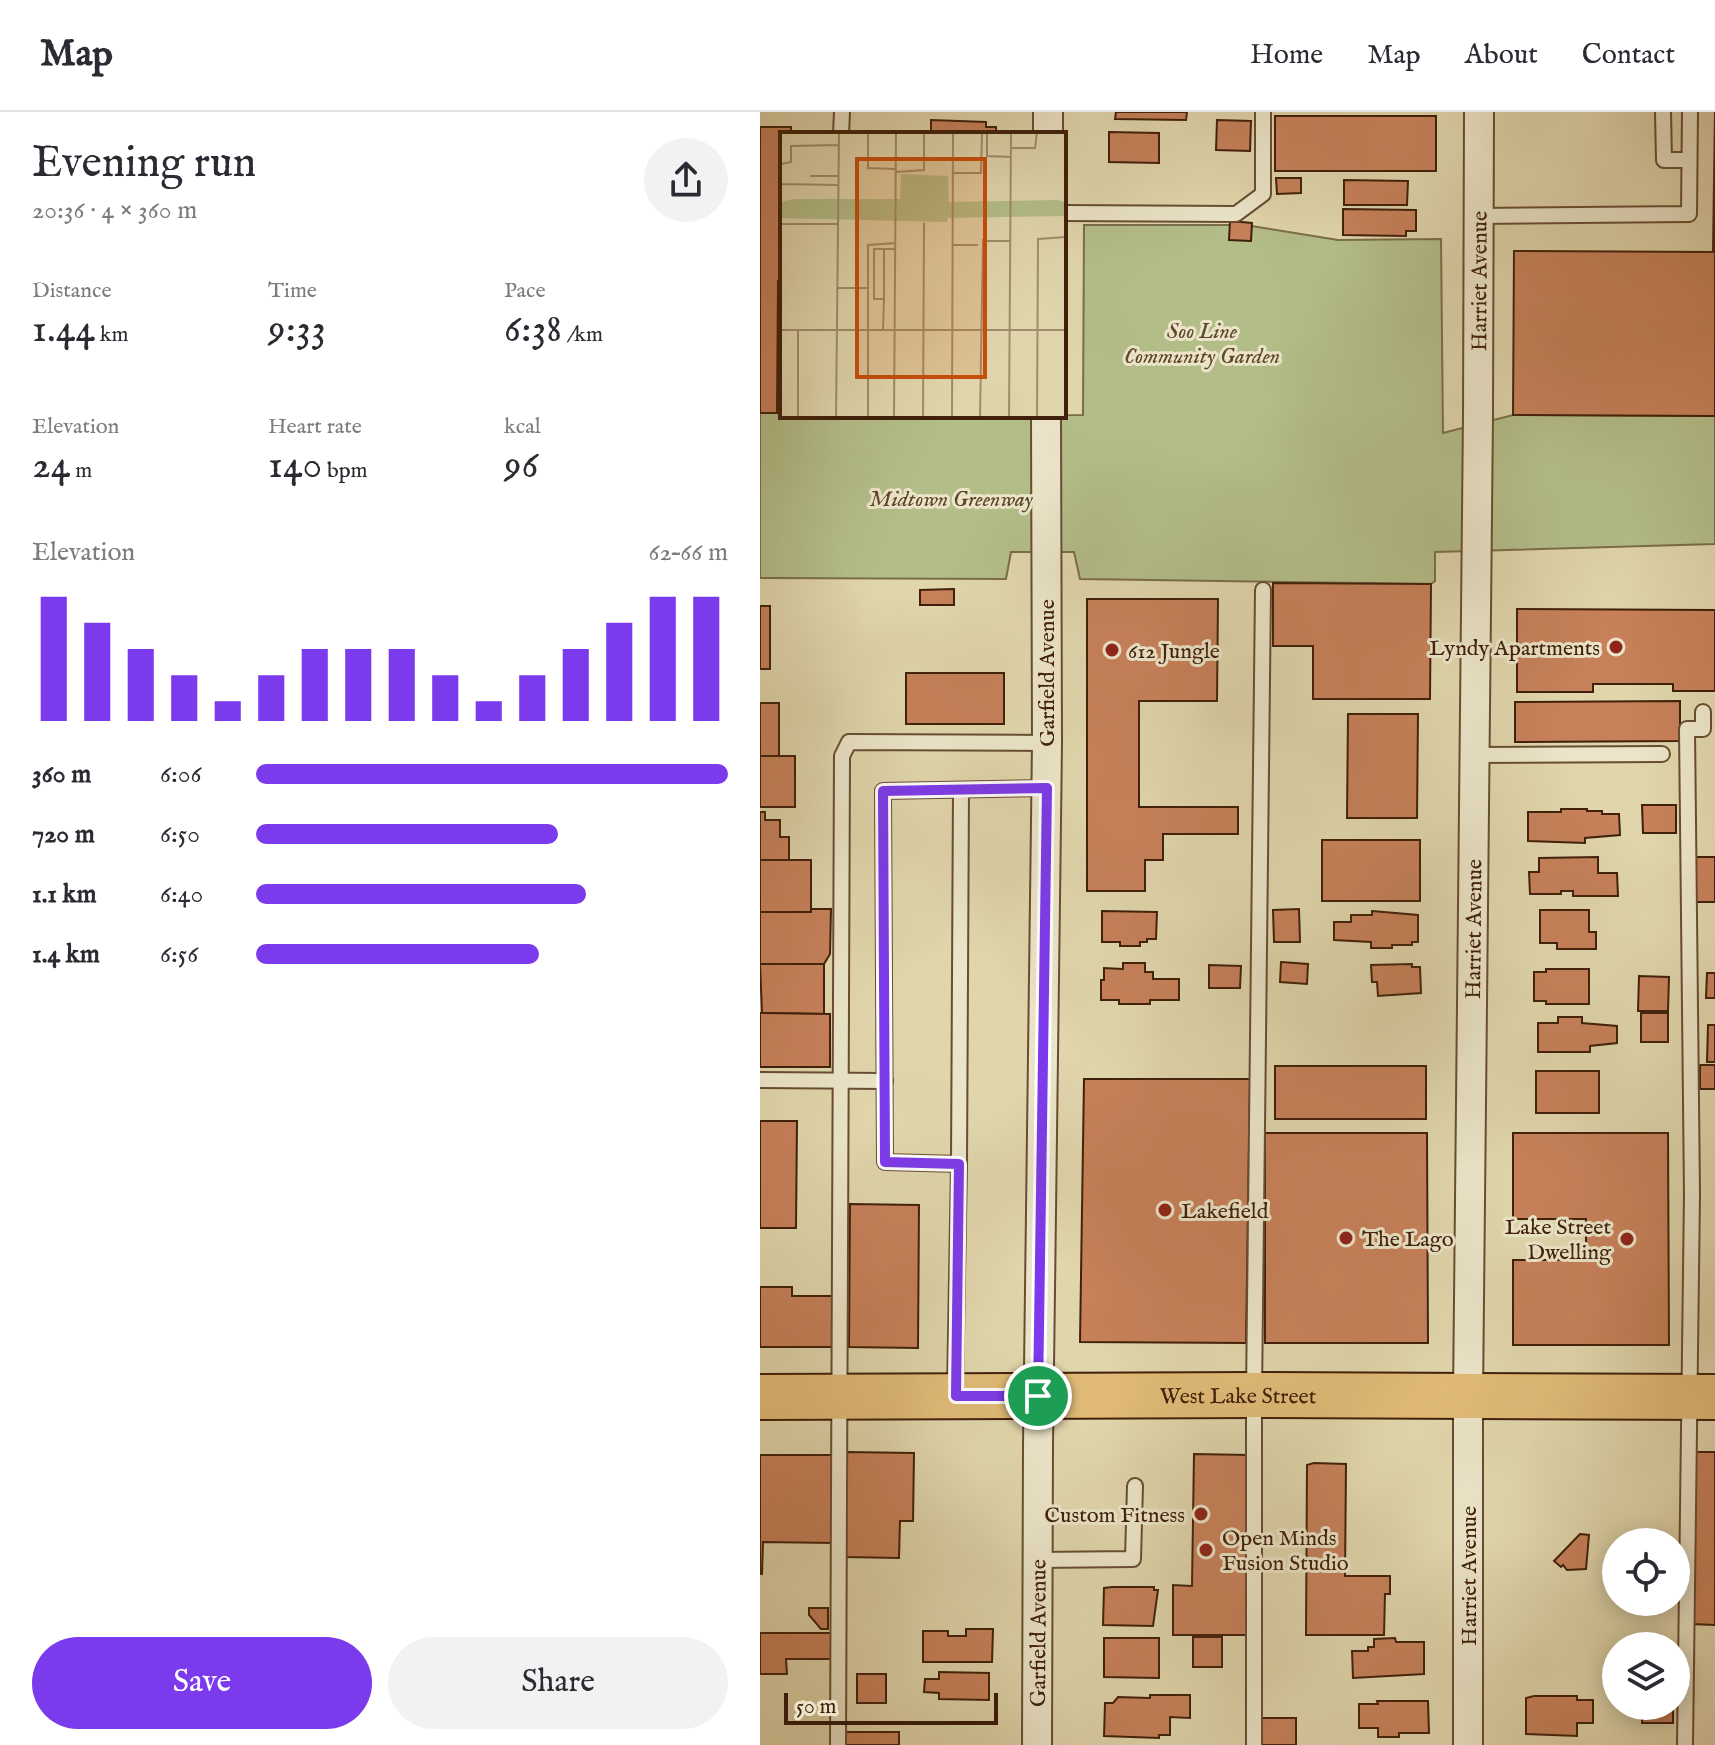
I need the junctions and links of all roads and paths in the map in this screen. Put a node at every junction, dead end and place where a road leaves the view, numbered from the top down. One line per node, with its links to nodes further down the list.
1 (842, 112): 6 (lane)
2 (1263, 112): 8 (lane)
3 (1479, 112): 9 (street, Harriet Avenue)
4 (1663, 112): 7 (lane)
5 (1690, 112): 7 (lane)
6 (841, 132)
7 (1689, 160): 9 (lane)
8 (1066, 213)
9 (1479, 216): 16 (street, Harriet Avenue)
10 (1046, 418): 14 (street, Garfield Avenue)
11 (1263, 590): 23 (lane)
12 (1703, 712): 13 (lane)
13 (1709, 728): 29 (lane)
14 (1047, 743): 17 (street, Garfield Avenue); 21 (lane)
15 (1662, 754): 16 (lane)
16 (1474, 755): 28 (street, Harriet Avenue)
17 (1047, 788): 18 (lane); 25 (street, Garfield Avenue)
18 (961, 790): 20 (lane); 22 (lane)
19 (760, 1080): 21 (lane)
20 (885, 1081): 21 (lane); 22 (lane)
21 (841, 1082): 27 (lane)
22 (959, 1164): 24 (lane)
23 (1254, 1395): 25 (main road, West Lake Street); 28 (main road, West Lake Street); 34 (lane)
24 (956, 1396): 25 (main road, West Lake Street); 27 (main road, West Lake Street)
25 (1038, 1396): 31 (street, Garfield Avenue)
26 (760, 1397): 27 (main road, West Lake Street)
27 (840, 1397): 32 (lane)
28 (1468, 1397): 29 (main road, West Lake Street); 35 (street, Harriet Avenue)
29 (1701, 1397): 36 (lane)
30 (1135, 1486): 31 (lane)
31 (1038, 1560): 33 (street, Garfield Avenue)
32 (838, 1745)
33 (1037, 1745)
34 (1254, 1745)
35 (1468, 1745)
36 (1685, 1745)

